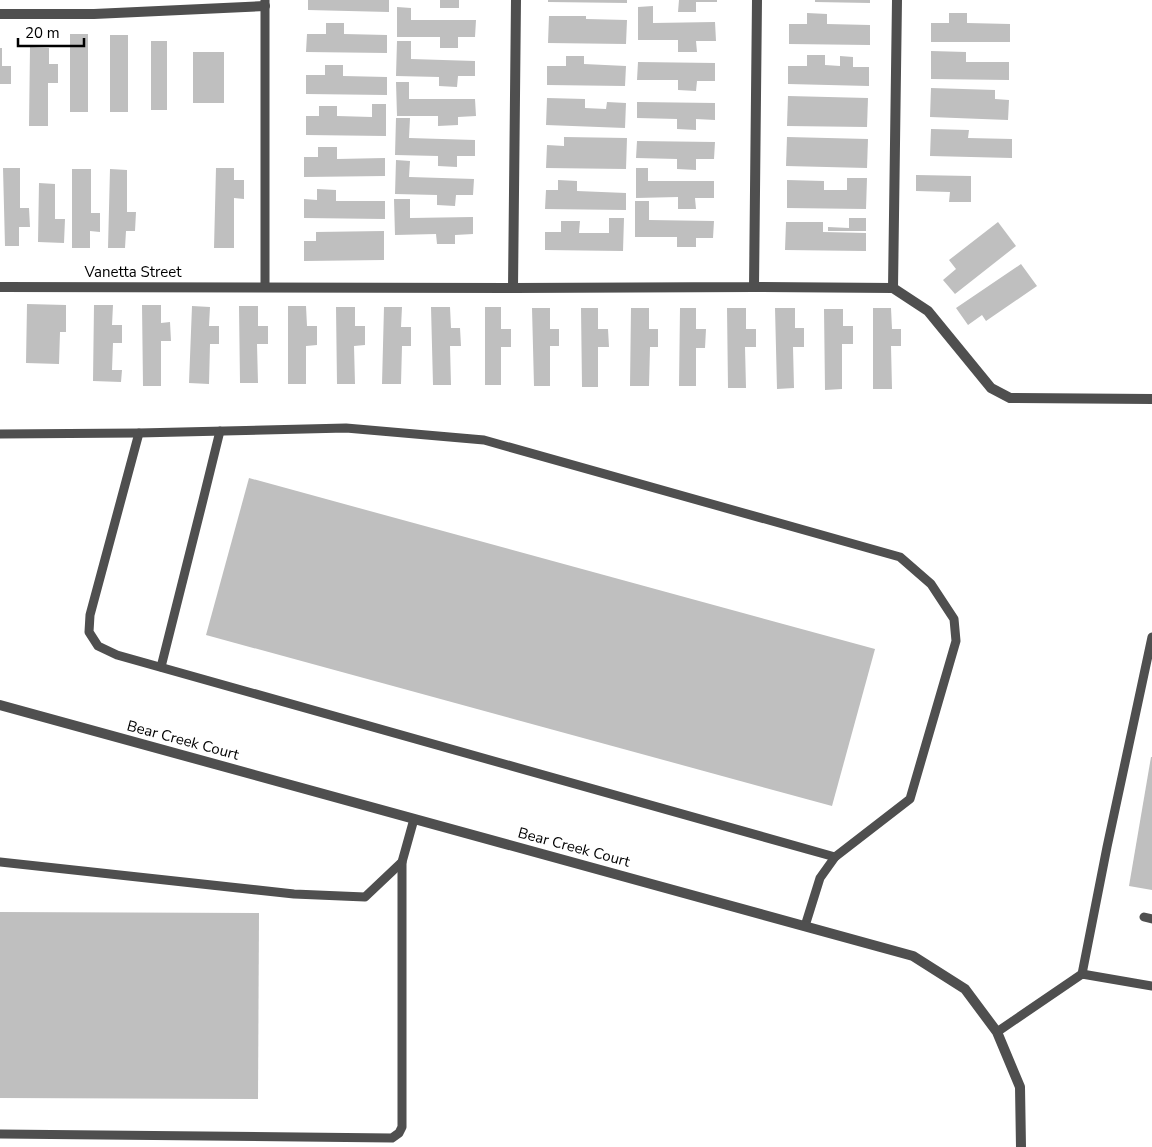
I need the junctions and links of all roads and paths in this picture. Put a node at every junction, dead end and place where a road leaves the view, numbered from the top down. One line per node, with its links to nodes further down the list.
1 (516, 0): 8 (street)
2 (757, 0): 9 (street)
3 (897, 0): 10 (street)
4 (265, 3): 5 (street); 7 (lane)
5 (0, 14)
6 (0, 287): 7 (street, Vanetta Street)
7 (265, 288): 8 (street, Vanetta Street)
8 (513, 288): 9 (street, Vanetta Street)
9 (754, 288): 10 (street, Vanetta Street)
10 (893, 288): 11 (street)
11 (1152, 399)
12 (220, 431): 13 (lane); 16 (lane); 19 (lane)
13 (139, 433): 14 (lane); 16 (lane)
14 (0, 434)
15 (1152, 637): 23 (lane)
16 (161, 667): 19 (lane)
17 (0, 706): 18 (street, Bear Creek Court)
18 (414, 819): 21 (lane); 22 (street, Bear Creek Court)
19 (835, 857): 22 (lane)
20 (0, 862): 21 (lane)
21 (402, 862): 26 (lane)
22 (805, 926): 25 (street, Bear Creek Court)
23 (1082, 974): 24 (lane); 25 (lane)
24 (1152, 986)
25 (997, 1032): 27 (street, Bear Creek Court)
26 (0, 1134)
27 (1021, 1147)

